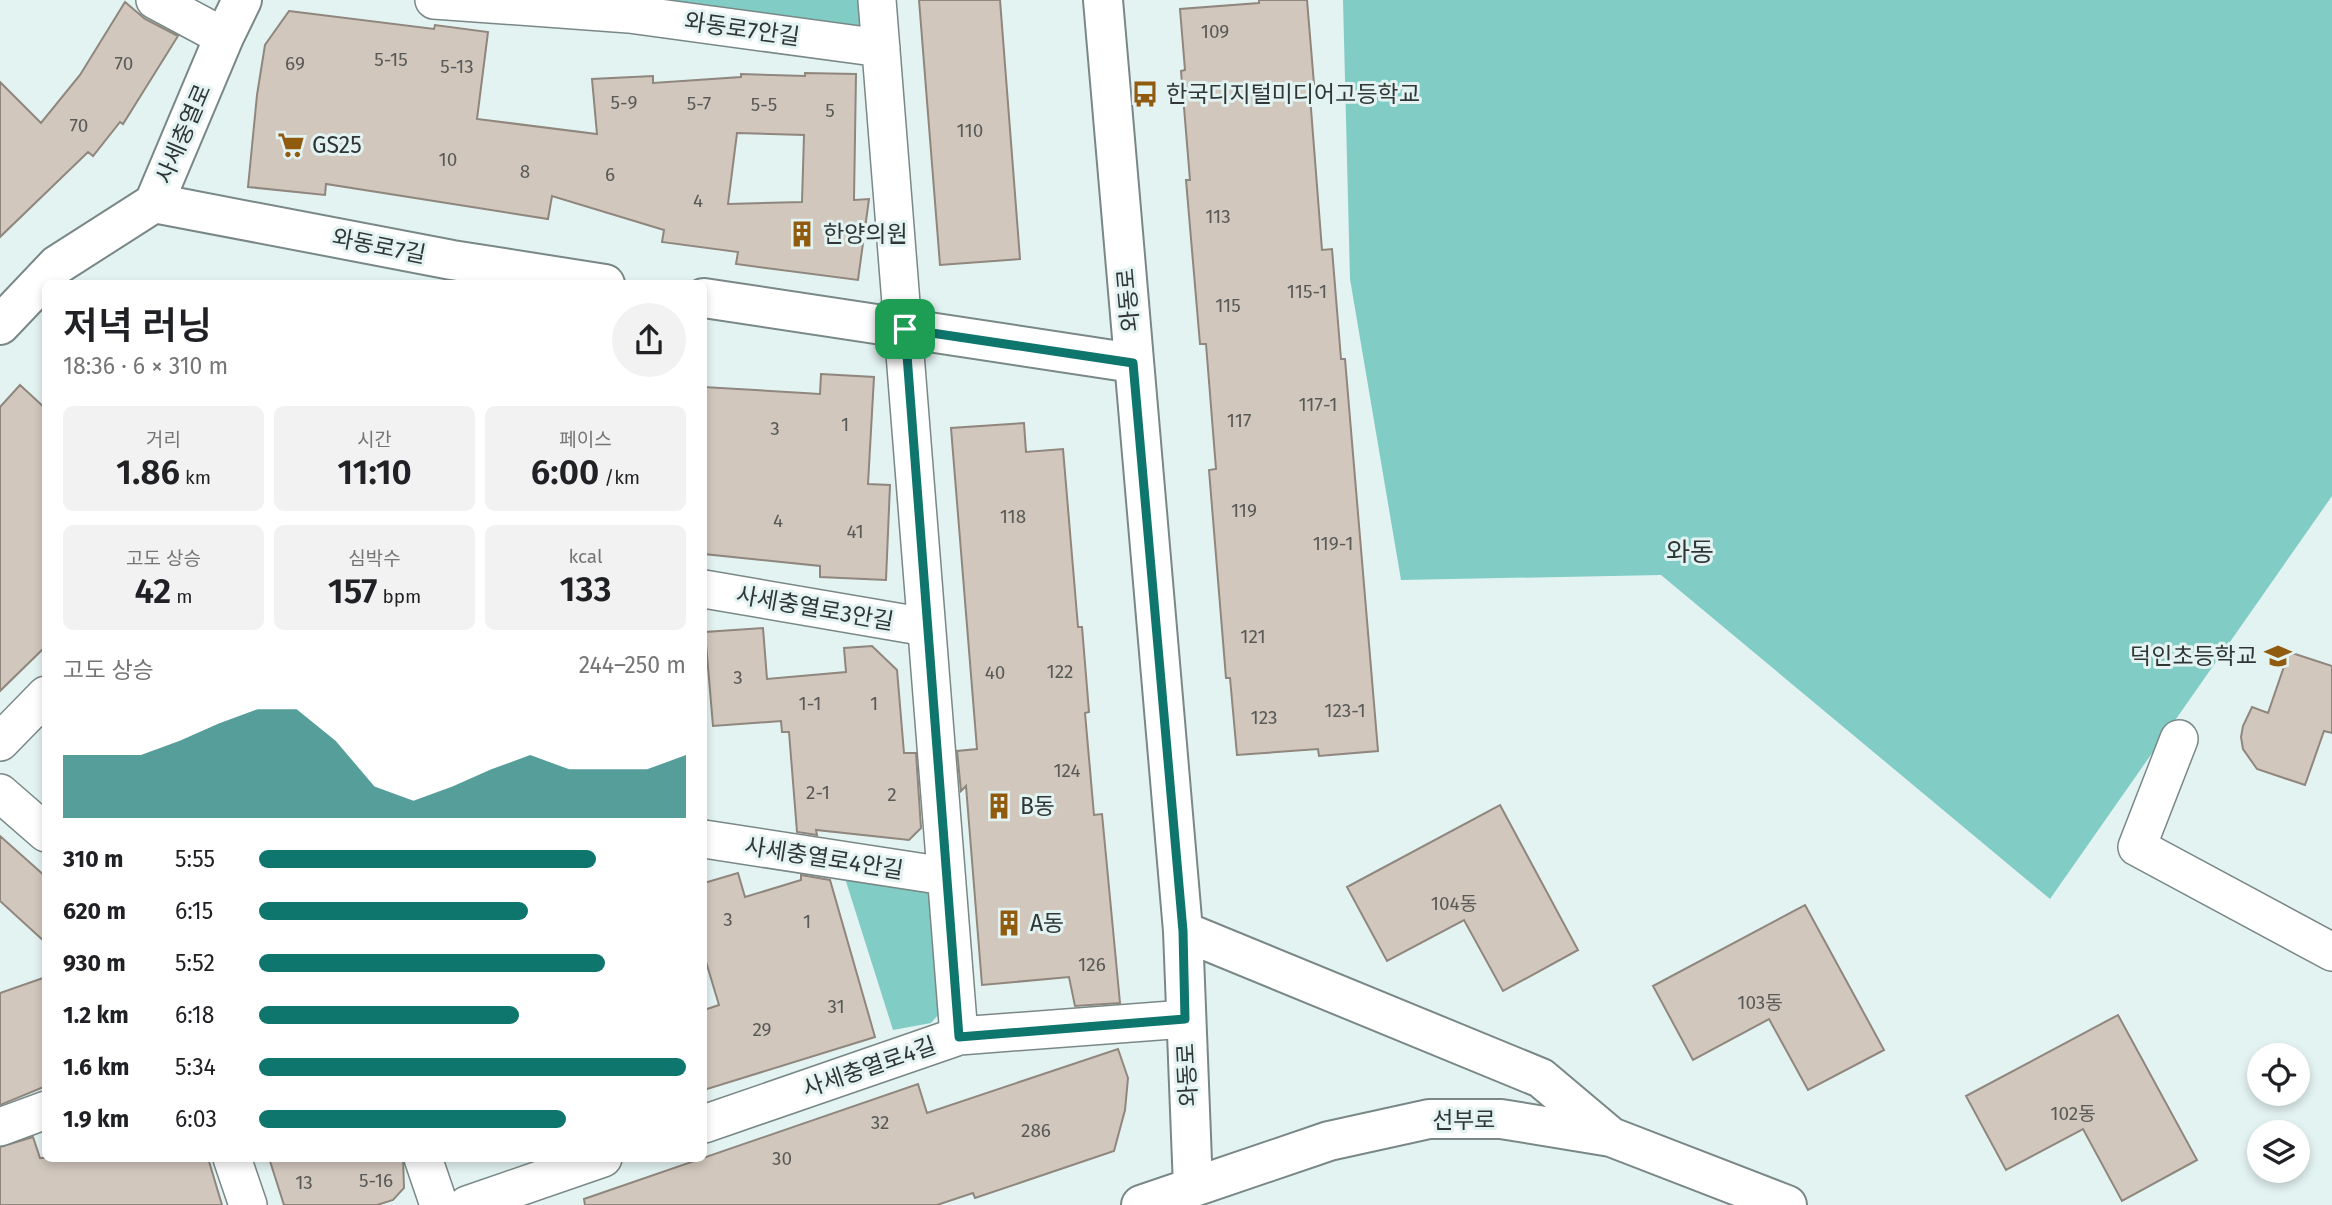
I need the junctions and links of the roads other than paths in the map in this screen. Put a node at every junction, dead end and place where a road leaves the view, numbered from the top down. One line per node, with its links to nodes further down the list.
1 (155, 0): 7 (street)
2 (242, 0): 7 (main road, 사세충열로)
3 (434, 0): 6 (street, 와동로7안길)
4 (877, 0): 8 (street)
5 (1103, 0): 17 (main road, 와동로)
6 (628, 7): 8 (street, 와동로7안길)
7 (224, 37): 9 (main road, 사세충열로)
8 (881, 48): 16 (street)
9 (155, 202): 10 (main road, 와동로7길); 11 (main road, 사세충열로)
10 (453, 272): 12 (main road, 와동로7길)
11 (43, 280)
12 (554, 280)
13 (42, 281): 15 (main road, 사세충열로)
14 (707, 298): 16 (main road)
15 (0, 326)
16 (905, 329): 17 (main road); 19 (street, 사세충열로4길)
17 (1133, 363): 27 (main road, 와동로)
18 (707, 590): 19 (street, 사세충열로3안길)
19 (926, 627): 26 (street, 사세충열로4길)
20 (42, 699): 22 (street)
21 (2179, 739): 28 (street)
22 (0, 742)
23 (0, 793): 24 (street)
24 (42, 830)
25 (707, 839): 26 (street, 사세충열로4안길)
26 (945, 877): 30 (street, 사세충열로4길)
27 (1183, 931): 29 (main road, 와동로); 34 (main road)
28 (2332, 952)
29 (1185, 1019): 30 (street); 38 (main road, 와동로)
30 (959, 1037): 32 (street, 사세충열로4길)
31 (42, 1112): 33 (street)
32 (707, 1123)
33 (0, 1126)
34 (1612, 1137): 38 (main road, 선부로); 43 (main road, 선부로)
35 (233, 1162): 39 (street)
36 (424, 1162): 40 (street)
37 (591, 1162): 41 (street)
38 (1193, 1187): 42 (main road, 선부로)
39 (248, 1205)
40 (439, 1205)
41 (467, 1205)
42 (1141, 1205)
43 (1787, 1205)

